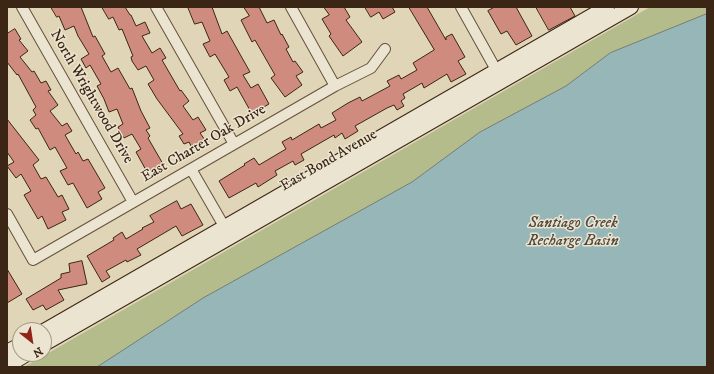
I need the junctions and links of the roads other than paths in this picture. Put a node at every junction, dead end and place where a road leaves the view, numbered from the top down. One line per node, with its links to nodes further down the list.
1 (22, 7): 12 (street, North Wrightwood Drive)
2 (156, 7): 10 (street)
3 (291, 7): 9 (street)
4 (461, 7): 8 (street)
5 (608, 7): 8 (street, East Bond Avenue)
6 (631, 7): 8 (street, East Bond Avenue)
7 (385, 49): 9 (street, East Charter Oak Drive)
8 (500, 76): 14 (street, East Bond Avenue)
9 (335, 86): 10 (street, East Charter Oak Drive)
10 (234, 144): 11 (street, East Charter Oak Drive)
11 (191, 169): 12 (street, East Charter Oak Drive); 14 (street)
12 (133, 202): 13 (street, East Charter Oak Drive)
13 (7, 214)
14 (228, 232): 15 (street, East Bond Avenue); 16 (street, East Bond Avenue)
15 (52, 327)
16 (52, 339)

